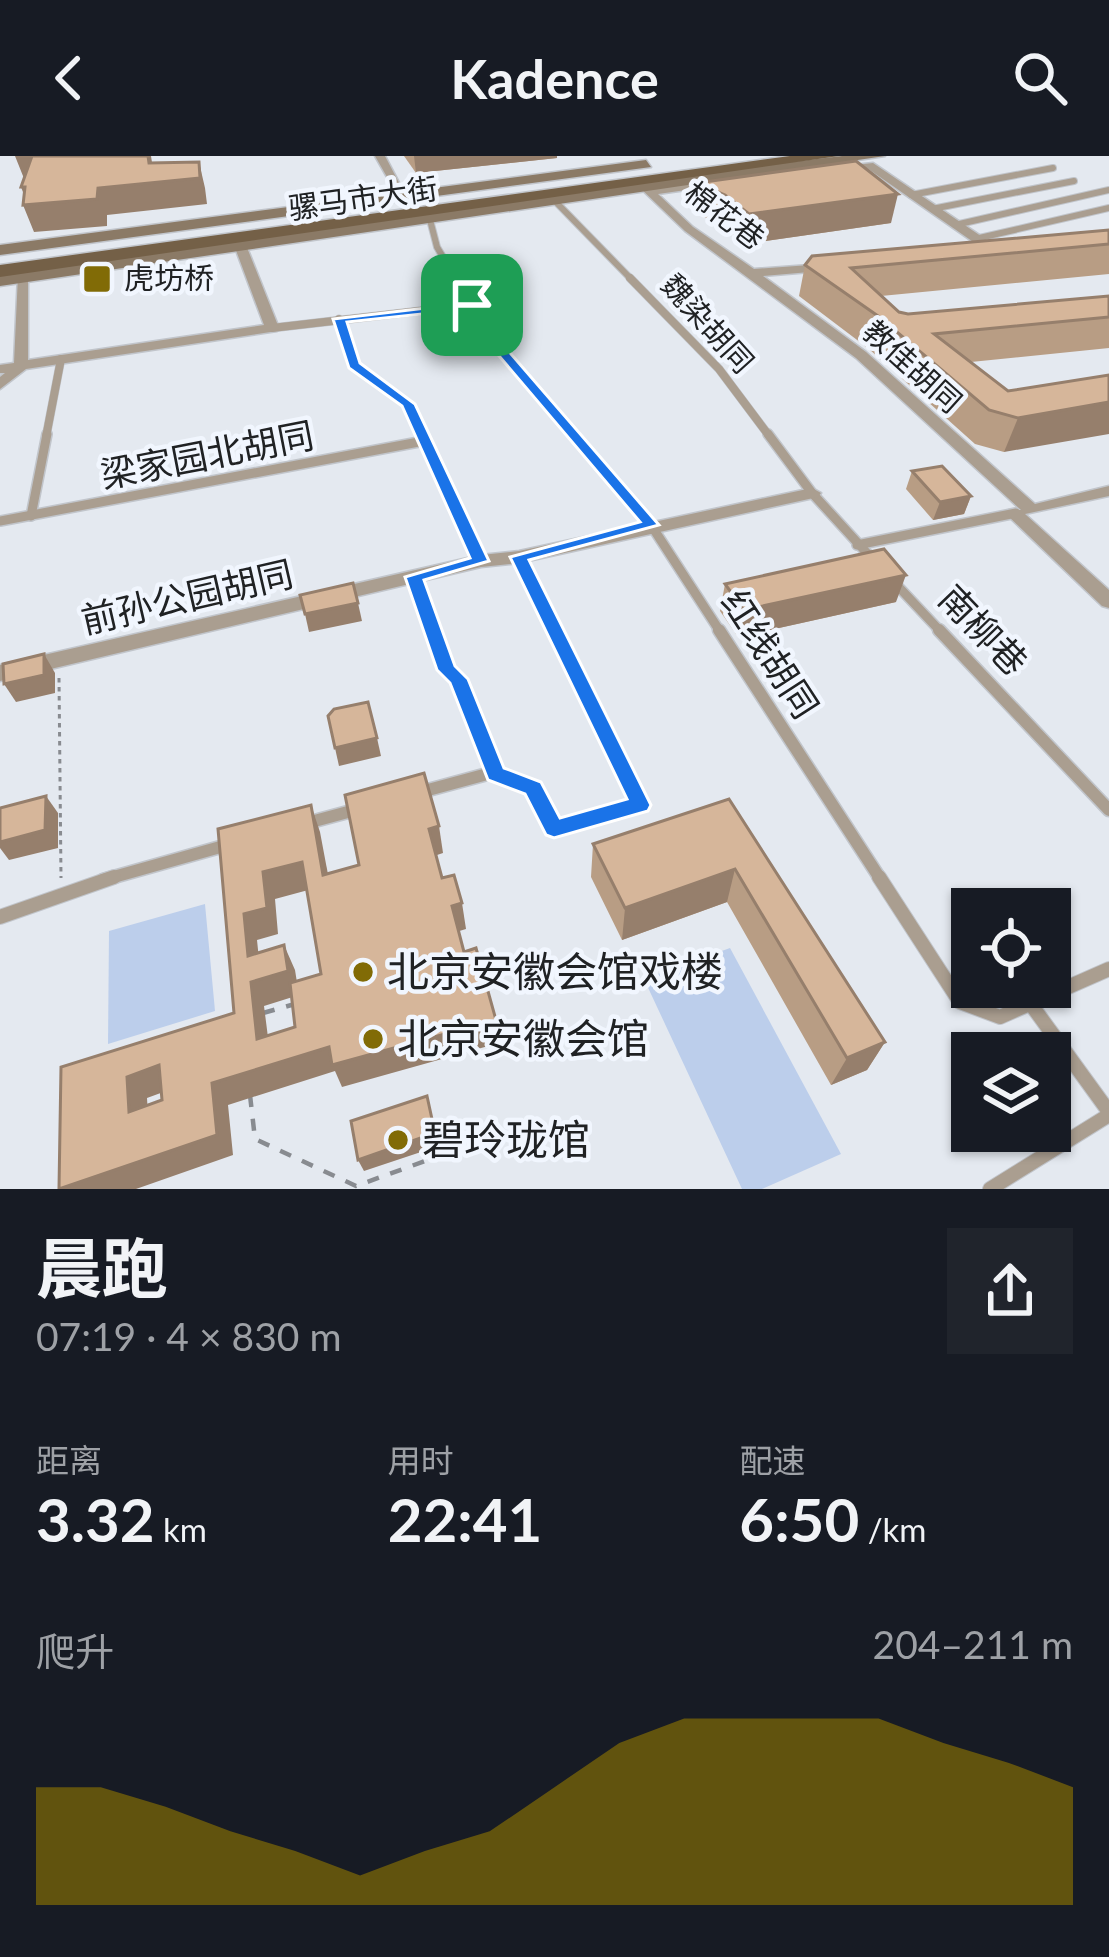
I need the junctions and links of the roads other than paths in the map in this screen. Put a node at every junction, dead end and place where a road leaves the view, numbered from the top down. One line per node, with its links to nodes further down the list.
1 (380, 156): 14 (street)
2 (712, 156): 6 (street, 骡马市大街)
3 (766, 156): 21 (main road, 骡马市大街)
4 (878, 156): 5 (street, 骡马市大街)
5 (826, 158): 8 (main road, 骡马市大街); 9 (street, 骡马市大街)
6 (608, 162): 14 (street, 骡马市大街)
7 (1053, 168): 13 (lane)
8 (672, 175): 9 (main road); 21 (main road, 骡马市大街)
9 (703, 177): 11 (street, 骡马市大街)
10 (1074, 181): 17 (lane)
11 (646, 188): 13 (street); 15 (street, 骡马市大街); 29 (street, 棉花巷)
12 (1109, 190): 20 (lane)
13 (911, 194): 17 (street)
14 (404, 196): 18 (street, 骡马市大街)
15 (552, 198): 19 (street, 骡马市大街); 41 (lane, 魏染胡同)
16 (1109, 208): 23 (lane)
17 (932, 209): 20 (street)
18 (277, 214): 21 (main road); 24 (street, 骡马市大街)
19 (429, 216): 22 (street, 骡马市大街); 32 (lane, 红线胡同)
20 (955, 225): 23 (street)
21 (229, 237): 22 (main road); 26 (main road, 骡马市大街); 28 (main road, 骡马市大街); 30 (street, 骡马市大街); 34 (street)
22 (279, 238)
23 (974, 246): 25 (street)
24 (0, 250)
25 (1013, 251)
26 (0, 259)
27 (840, 266): 29 (street, 棉花巷)
28 (0, 271)
29 (751, 273): 42 (street, 教佳胡同)
30 (22, 278): 31 (street, 骡马市大街); 36 (street)
31 (0, 281)
32 (472, 305): 33 (lane); 45 (lane, 红线胡同)
33 (339, 319): 34 (lane); 39 (lane)
34 (272, 328): 35 (street)
35 (62, 359): 36 (street); 43 (lane)
36 (21, 366): 37 (street); 38 (street)
37 (0, 369)
38 (0, 386)
39 (424, 441): 43 (lane, 梁家园北胡同); 48 (lane)
40 (1109, 491): 42 (street)
41 (812, 493): 45 (street, 前孙公园胡同); 46 (lane, 南柳巷)
42 (1023, 512): 46 (lane); 49 (street, 教佳胡同)
43 (31, 516): 44 (lane, 梁家园北胡同)
44 (0, 521)
45 (651, 525): 47 (street, 前孙公园胡同); 59 (lane, 红线胡同)
46 (857, 545): 53 (lane, 南柳巷)
47 (519, 557): 48 (street, 前孙公园胡同); 51 (lane)
48 (481, 561): 50 (street, 前孙公园胡同)
49 (1109, 601)
50 (0, 673)
51 (403, 797)
52 (380, 803): 54 (lane)
53 (1109, 810)
54 (291, 827)
55 (247, 840): 56 (lane)
56 (0, 916)
57 (1109, 969): 58 (lane, 红线胡同)
58 (1071, 985)
59 (951, 988)
60 (976, 1008): 61 (lane, 红线胡同)
61 (1019, 1008)
62 (1034, 1008): 63 (lane)
63 (1109, 1113): 64 (lane)
64 (991, 1189)

